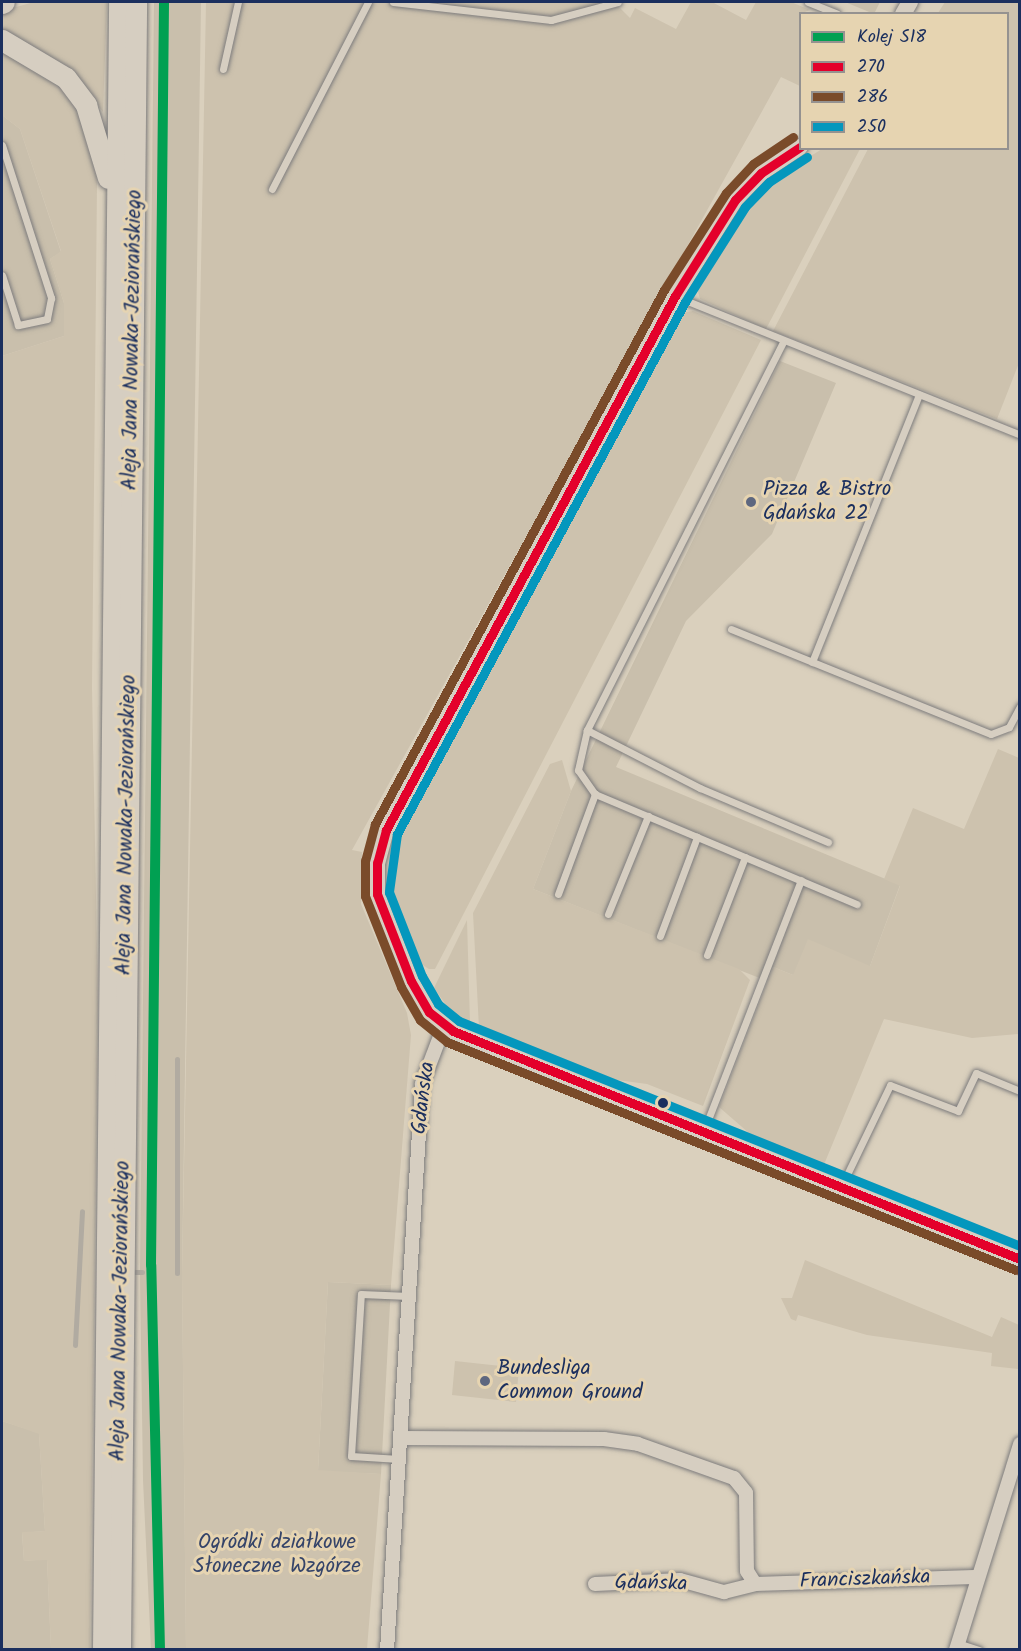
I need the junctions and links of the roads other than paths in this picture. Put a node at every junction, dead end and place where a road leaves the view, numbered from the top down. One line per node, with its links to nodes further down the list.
1 (119, 2): 14 (main road, Aleja Jana Nowaka-Jeziorańskiego)
2 (136, 2): 49 (main road, Aleja Jana Nowaka-Jeziorańskiego)
3 (237, 2): 10 (lane)
4 (368, 2): 13 (lane)
5 (393, 2): 6 (lane)
6 (618, 2)
7 (808, 2): 8 (lane)
8 (832, 12)
9 (2, 40): 14 (main road)
10 (223, 69)
11 (2, 145): 15 (lane)
12 (799, 148): 16 (street)
13 (272, 189)
14 (117, 223): 48 (main road, Aleja Jana Nowaka-Jeziorańskiego)
15 (2, 275)
16 (675, 296): 17 (lane); 35 (street)
17 (783, 342): 18 (lane); 23 (lane)
18 (919, 395): 19 (lane); 21 (lane)
19 (1020, 435)
20 (731, 629): 21 (lane)
21 (812, 662): 22 (lane)
22 (1020, 706)
23 (587, 730): 24 (lane); 27 (lane)
24 (595, 794): 25 (lane); 30 (lane)
25 (648, 816): 26 (lane); 32 (lane)
26 (698, 837): 28 (lane); 33 (lane)
27 (828, 842)
28 (745, 857): 29 (lane); 34 (lane)
29 (801, 880): 31 (lane); 37 (lane)
30 (558, 894)
31 (857, 904)
32 (608, 914)
33 (660, 936)
34 (707, 955)
35 (444, 1026): 37 (street); 40 (street, Gdańska)
36 (1020, 1091): 38 (lane)
37 (703, 1132): 38 (street)
38 (841, 1187): 39 (street)
39 (1020, 1259)
40 (409, 1296): 41 (street, Gdańska); 43 (lane)
41 (400, 1438): 43 (street, Gdańska); 46 (street)
42 (1020, 1444): 44 (street)
43 (399, 1459): 50 (street, Gdańska)
44 (974, 1577): 46 (street, Franciszkańska); 47 (street)
45 (595, 1584): 46 (street, Gdańska)
46 (755, 1584)
47 (956, 1646): 51 (lane)
48 (103, 1650)
49 (120, 1650)
50 (387, 1650)
51 (979, 1650)

